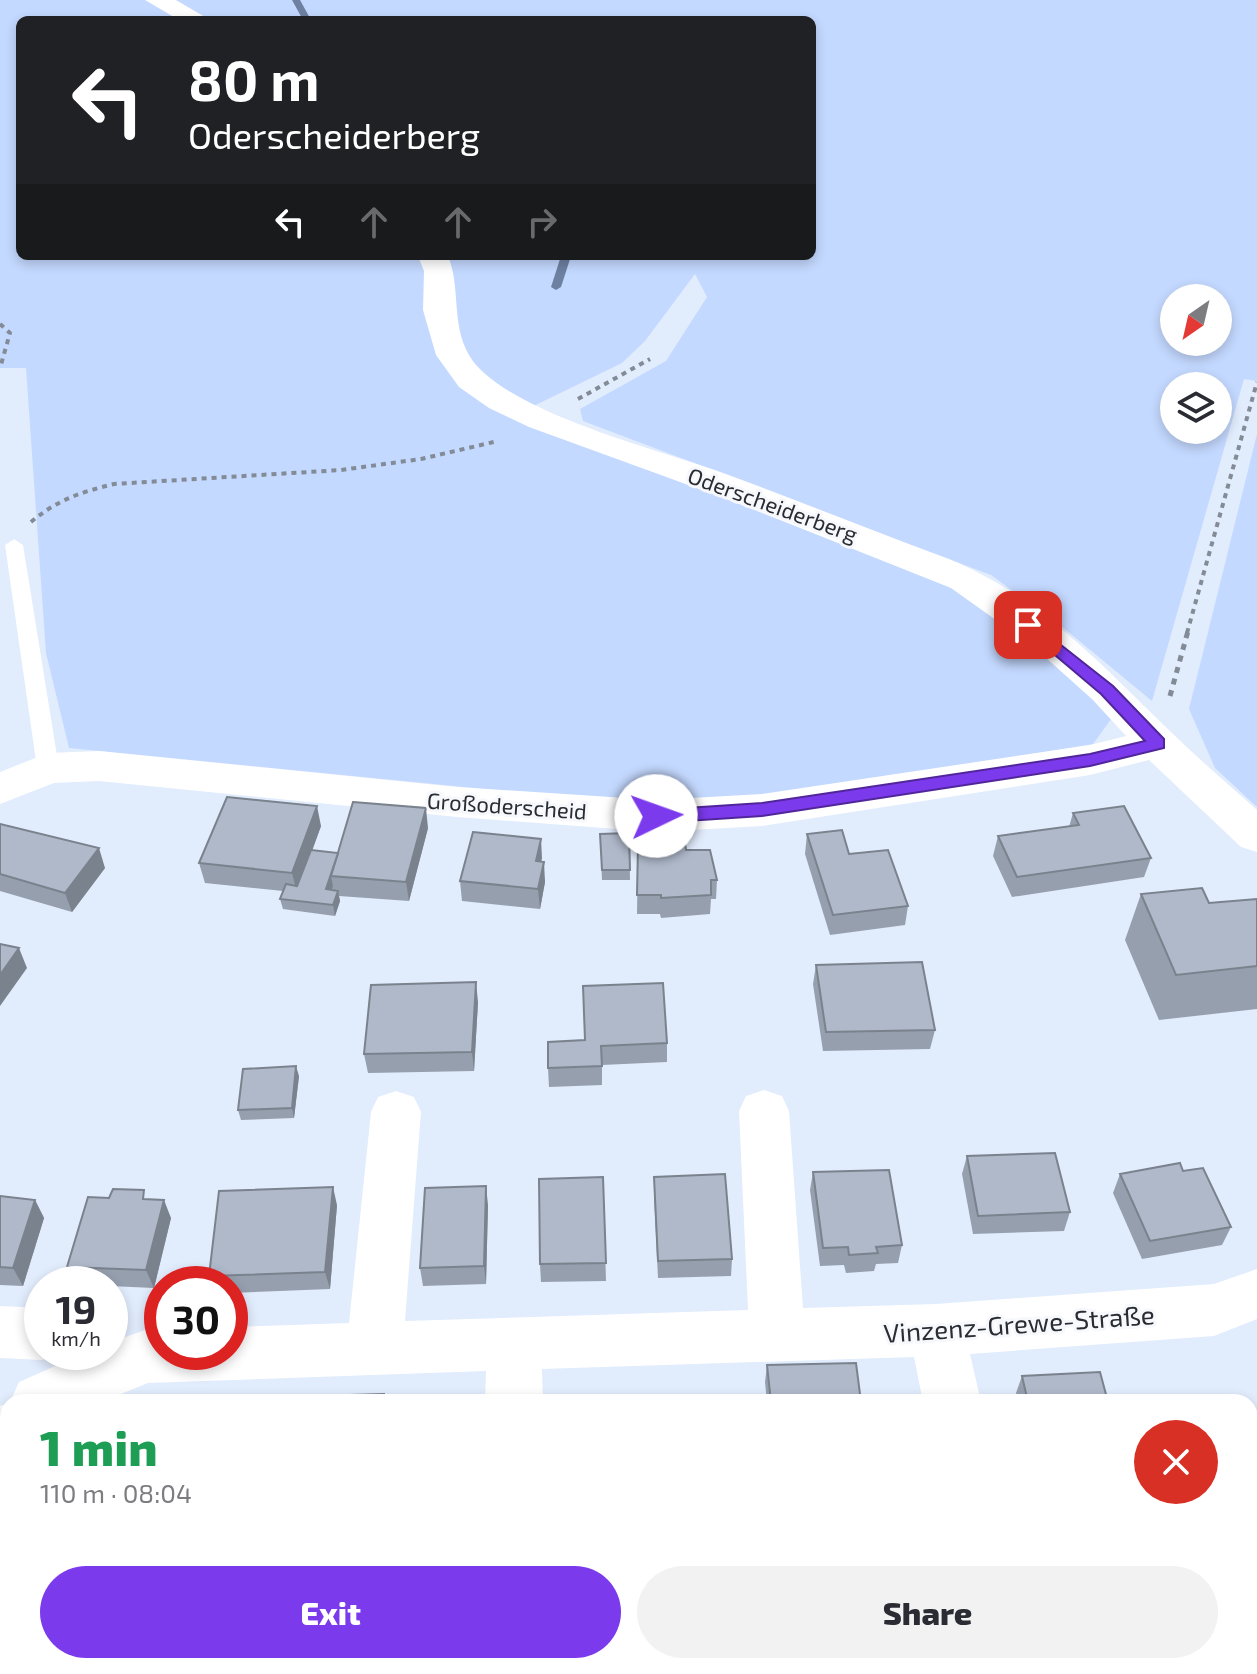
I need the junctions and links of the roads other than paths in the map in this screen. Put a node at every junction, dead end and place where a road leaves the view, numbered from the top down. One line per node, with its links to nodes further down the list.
1 (157, 0): 2 (street)
2 (190, 16)
3 (435, 260): 5 (street, Oderscheiderberg)
4 (14, 545): 6 (lane)
5 (1157, 743): 6 (street, Großoderscheid); 8 (street, Oderscheiderberg)
6 (48, 768): 7 (street, Großoderscheid)
7 (0, 789)
8 (1257, 836)
9 (764, 1111): 15 (street)
10 (396, 1112): 17 (street)
11 (1257, 1294): 12 (street, Vinzenz-Grewe-Straße)
12 (936, 1330): 15 (street, Vinzenz-Grewe-Straße); 22 (street)
13 (0, 1332): 14 (street)
14 (24, 1333)
15 (777, 1335): 16 (street, Vinzenz-Grewe-Straße)
16 (514, 1342): 17 (street, Vinzenz-Grewe-Straße); 21 (street)
17 (375, 1348): 18 (street, Vinzenz-Grewe-Straße)
18 (128, 1358)
19 (84, 1370): 20 (street, Vinzenz-Grewe-Straße)
20 (50, 1394)
21 (514, 1394)
22 (950, 1394)

